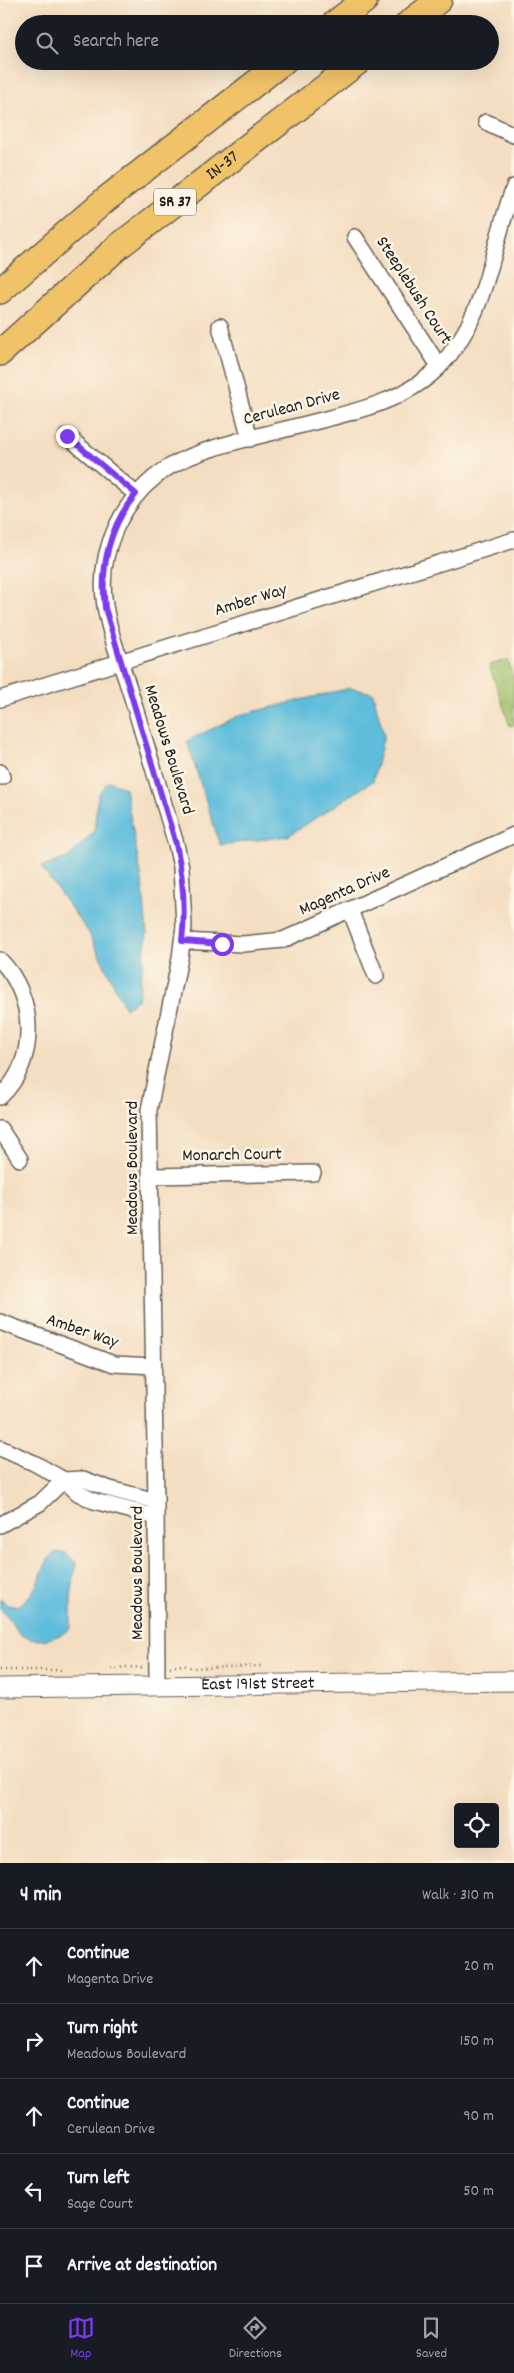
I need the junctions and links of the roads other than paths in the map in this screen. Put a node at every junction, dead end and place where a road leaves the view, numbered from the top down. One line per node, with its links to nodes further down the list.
1 (365, 0): 3 (highway)
2 (439, 0): 4 (highway)
3 (346, 15)
4 (420, 15)
5 (272, 70): 11 (highway, SR 37)
6 (347, 70): 13 (highway, IN-37 / SR 37)
7 (486, 122): 8 (street)
8 (514, 135)
9 (514, 187): 14 (street, Cerulean Drive)
10 (355, 237): 14 (street, Steeplebush Court)
11 (0, 291)
12 (220, 326): 16 (street)
13 (0, 353)
14 (440, 366): 16 (street, Cerulean Drive)
15 (67, 436): 17 (street)
16 (250, 439): 17 (street, Cerulean Drive)
17 (136, 494): 19 (street, Cerulean Drive)
18 (514, 540): 19 (street, Amber Way)
19 (121, 661): 20 (street, Amber Way); 23 (street, Meadows Boulevard)
20 (0, 699)
21 (514, 835): 22 (street, Magenta Drive)
22 (350, 910): 23 (street, Magenta Drive); 25 (street)
23 (182, 941): 30 (street, Meadows Boulevard)
24 (0, 960): 26 (street)
25 (376, 976)
26 (0, 1097)
27 (0, 1129): 28 (street)
28 (20, 1158)
29 (314, 1174): 30 (street, Monarch Court)
30 (150, 1176): 32 (street, Meadows Boulevard)
31 (0, 1322): 32 (street, Amber Way)
32 (154, 1366): 35 (street, Meadows Boulevard)
33 (0, 1448): 34 (street)
34 (64, 1480): 35 (street); 36 (street); 37 (street)
35 (156, 1501): 36 (street, Meadows Boulevard)
36 (156, 1517): 38 (street, Meadows Boulevard)
37 (0, 1525)
38 (157, 1678): 39 (street, East 191st Street); 40 (street, East 191st Street)
39 (514, 1681)
40 (0, 1688)

